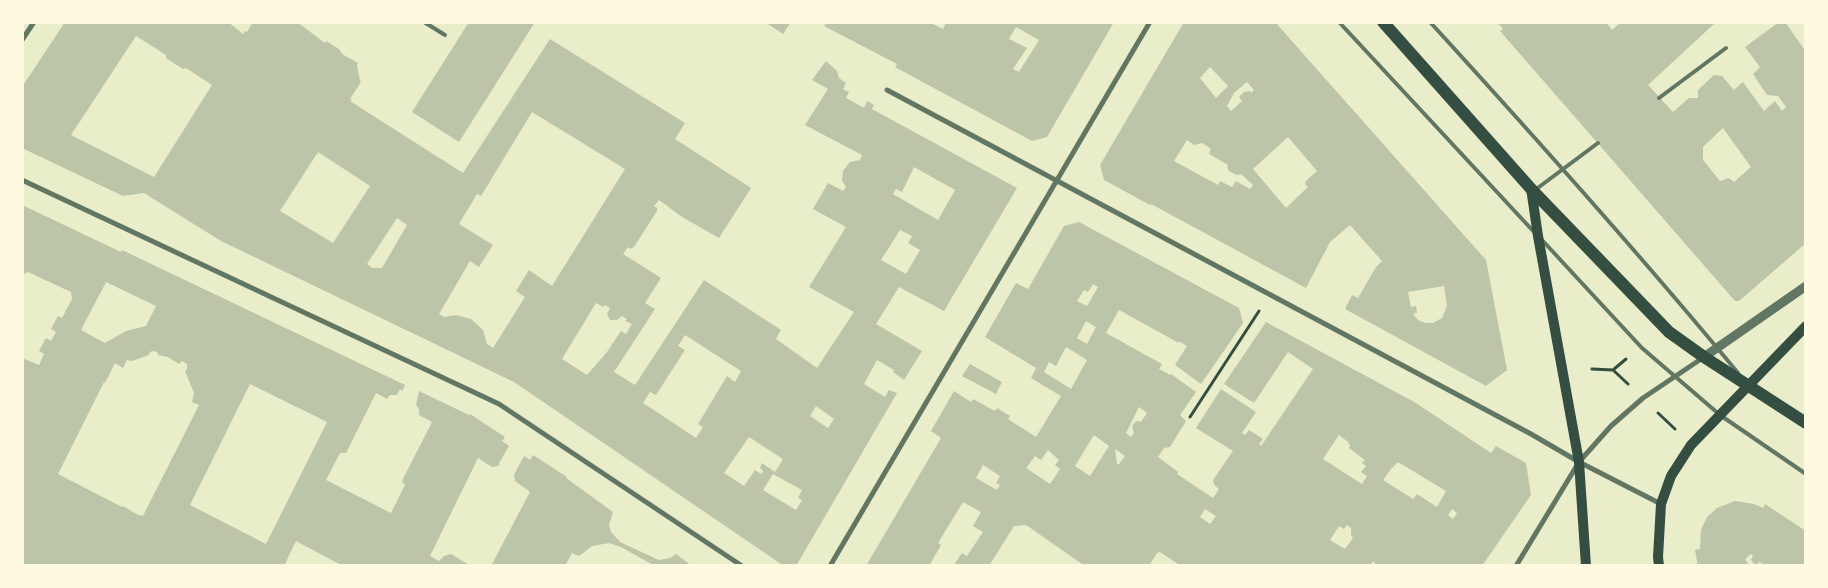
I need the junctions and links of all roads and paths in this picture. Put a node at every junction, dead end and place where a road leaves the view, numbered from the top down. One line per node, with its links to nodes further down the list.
1 (34, 22): 8 (street)
2 (424, 22): 7 (lane)
3 (1150, 22): 15 (street)
4 (1339, 22): 17 (lane)
5 (1383, 22): 16 (main road)
6 (1430, 22): 13 (lane)
7 (444, 35)
8 (22, 40)
9 (1726, 48): 11 (lane)
10 (887, 90): 15 (street)
11 (1659, 98)
12 (1598, 143): 13 (lane)
13 (1562, 169): 16 (lane); 21 (lane)
14 (22, 180): 37 (street)
15 (1057, 181): 19 (street); 38 (street)
16 (1532, 190): 17 (main road); 23 (main road)
17 (1538, 236): 26 (lane); 34 (main road)
18 (1806, 286): 21 (street)
19 (1269, 296): 31 (path); 34 (street)
20 (1806, 326): 27 (main road)
21 (1717, 348): 23 (street); 27 (lane)
22 (1630, 356): 25 (path)
23 (1704, 357): 26 (street); 27 (main road)
24 (1592, 369): 25 (path)
25 (1612, 370): 28 (path)
26 (1676, 376): 30 (lane); 34 (street)
27 (1749, 386): 30 (main road); 32 (main road)
28 (1630, 387)
29 (1652, 407): 33 (path)
30 (1720, 415): 35 (lane); 36 (main road)
31 (1190, 418)
32 (1806, 423)
33 (1675, 429)
34 (1579, 462): 36 (street); 39 (street); 40 (main road)
35 (1806, 474)
36 (1661, 504): 41 (main road)
37 (742, 566)
38 (830, 566)
39 (1516, 566)
40 (1586, 566)
41 (1659, 566)

